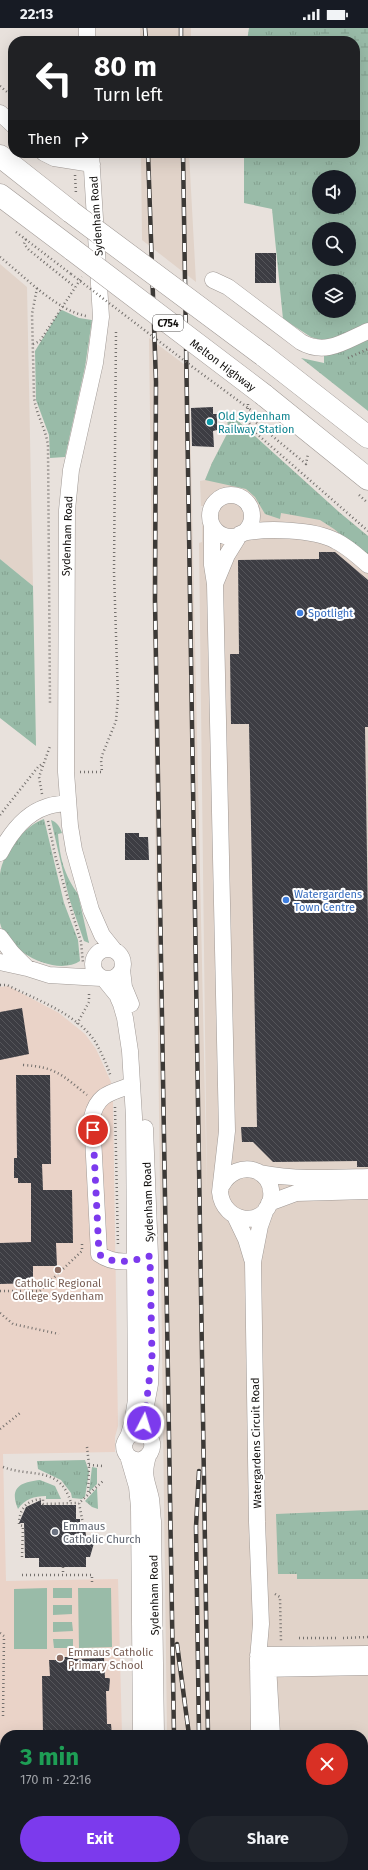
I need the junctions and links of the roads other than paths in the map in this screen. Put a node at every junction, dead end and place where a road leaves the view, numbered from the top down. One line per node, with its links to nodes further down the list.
1 (0, 113): 2 (street)
2 (8, 120)
3 (0, 156): 9 (highway, C754, bridge)
4 (54, 158): 5 (street)
5 (92, 158): 17 (street, Sydenham Road)
6 (0, 195): 10 (highway, Melton Highway / C754, bridge)
7 (213, 280): 8 (street)
8 (368, 331)
9 (368, 437)
10 (368, 479)
11 (251, 511): 12 (street); 13 (street); 14 (street)
12 (212, 525): 14 (street); 16 (street)
13 (285, 530): 14 (street); 15 (street)
14 (241, 534): 16 (street)
15 (368, 565)
16 (215, 584): 29 (street)
17 (68, 803): 18 (street); 19 (street, Sydenham Road)
18 (0, 853)
19 (91, 910): 21 (street, Sydenham Road); 22 (street, Sydenham Road)
20 (0, 937): 24 (street)
21 (114, 950): 22 (street); 25 (street)
22 (94, 957): 26 (street); 27 (street)
23 (0, 962): 24 (street)
24 (27, 968): 26 (street)
25 (122, 970): 27 (street); 36 (street, Sydenham Road)
26 (62, 976): 27 (street)
27 (102, 979): 28 (street, Sydenham Road)
28 (132, 1084): 36 (street, Sydenham Road); 36 (street)
29 (226, 1131): 30 (street); 32 (street)
30 (253, 1171): 31 (street); 32 (street); 34 (street)
31 (368, 1177)
32 (222, 1185): 35 (street)
33 (368, 1191): 34 (street)
34 (268, 1206): 35 (street); 37 (street, Watergardens Circuit Road)
35 (235, 1216): 37 (street, Watergardens Circuit Road)
36 (143, 1258): 38 (street, Sydenham Road); 39 (street, Sydenham Road)
37 (253, 1262): 43 (street, Watergardens Circuit Road)
38 (129, 1436): 39 (street); 40 (street)
39 (148, 1436): 41 (street)
40 (128, 1456): 41 (street); 45 (street, Sydenham Road)
41 (148, 1456): 46 (street, Sydenham Road)
42 (368, 1654): 43 (street)
43 (267, 1661): 44 (street); 47 (street, Watergardens Circuit Road); 48 (street, Watergardens Circuit Road)
44 (368, 1667)
45 (141, 1730)
46 (156, 1730)
47 (260, 1730)
48 (272, 1730)

